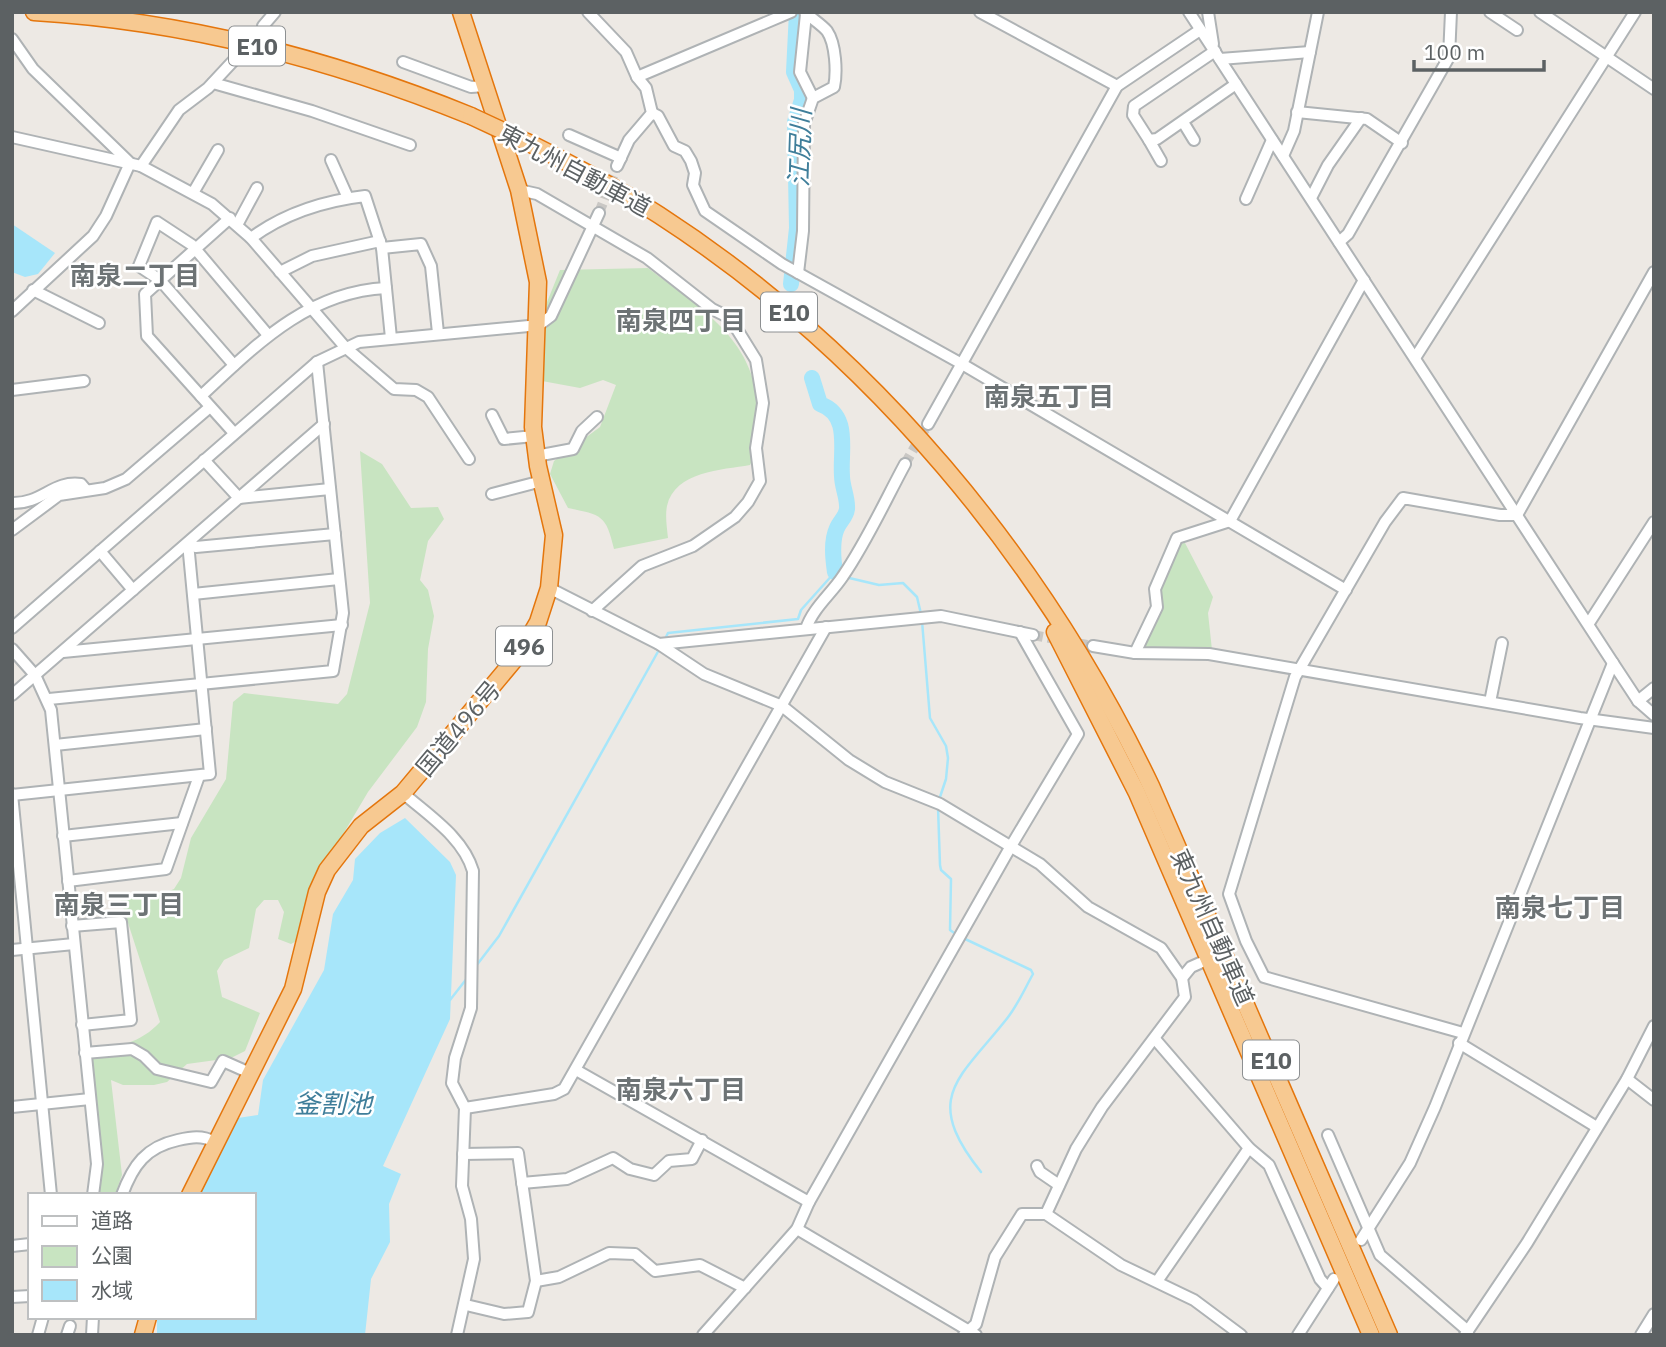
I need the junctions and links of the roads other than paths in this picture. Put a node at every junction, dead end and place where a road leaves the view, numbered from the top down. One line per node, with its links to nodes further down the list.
1 (34, 12): 105 (highway, 東九州自動車道 / E10, bridge)
2 (461, 12): 28 (highway, 国道496号 / 496)
3 (587, 12): 25 (street)
4 (789, 12): 25 (street)
5 (980, 12): 29 (street)
6 (1189, 12): 16 (street)
7 (1208, 12): 21 (street)
8 (1318, 12): 20 (street)
9 (1451, 12): 41 (street)
10 (1490, 12): 17 (street)
11 (1540, 12): 22 (street)
12 (1635, 12): 22 (street)
13 (271, 13): 15 (street)
14 (806, 13): 31 (street); 31 (street)
15 (262, 26)
16 (1200, 30): 21 (street); 29 (street)
17 (1517, 30)
18 (12, 39): 19 (street)
19 (16, 49): 47 (street)
20 (1310, 52): 21 (street); 32 (street)
21 (1217, 55): 27 (street); 38 (street)
22 (1606, 56): 30 (street); 76 (street)
23 (235, 58): 26 (street)
24 (403, 62): 28 (street)
25 (638, 77): 33 (street)
26 (213, 83): 42 (street); 47 (street)
27 (1236, 84): 35 (street); 40 (street)
28 (485, 86): 49 (highway, 国道496号 / 496)
29 (1117, 86): 78 (street)
30 (1654, 89)
31 (813, 98): 63 (street)
32 (1297, 112): 34 (street); 44 (street)
33 (652, 113): 36 (street); 63 (street)
34 (1361, 118): 41 (street); 52 (street)
35 (1183, 122): 38 (street); 39 (street)
36 (569, 135)
37 (12, 137): 47 (street)
38 (1149, 140): 46 (street)
39 (1194, 140)
40 (1272, 140): 44 (street); 53 (street)
41 (1402, 143): 58 (street)
42 (410, 145)
43 (218, 150): 50 (street)
44 (1283, 156): 52 (street)
45 (331, 160): 51 (street)
46 (1161, 162)
47 (135, 164): 50 (street); 67 (street)
48 (257, 188): 55 (street)
49 (519, 190): 56 (street); 71 (highway, 国道496号 / 496)
50 (193, 193): 55 (street)
51 (348, 198): 57 (street); 59 (street)
52 (1311, 198): 58 (street)
53 (1246, 199)
54 (599, 213): 56 (street)
55 (233, 221): 57 (street); 60 (street)
56 (594, 227): 71 (street); 113 (street)
57 (251, 238): 61 (street)
58 (1339, 243): 65 (street)
59 (381, 244): 61 (street); 66 (street); 72 (street)
60 (194, 250): 64 (street); 64 (street); 73 (street)
61 (280, 272): 68 (street)
62 (1654, 272): 100 (street)
63 (798, 273): 78 (street)
64 (160, 280): 79 (street); 82 (street)
65 (1364, 280): 76 (street); 101 (street)
66 (386, 288): 68 (street); 74 (street)
67 (33, 290): 69 (street); 70 (street)
68 (310, 307): 73 (street); 75 (street)
69 (12, 311)
70 (99, 323)
71 (538, 325): 72 (street); 89 (highway, 国道496号 / 496)
72 (438, 333): 74 (street)
73 (268, 335): 79 (street)
74 (391, 338): 75 (street)
75 (345, 347): 77 (street); 91 (street)
76 (1415, 358): 100 (street)
77 (317, 362): 86 (street); 88 (street)
78 (962, 364): 87 (street); 101 (street)
79 (234, 365): 82 (street)
80 (84, 381): 81 (street)
81 (12, 390)
82 (201, 396): 83 (street)
83 (210, 407): 88 (street); 96 (street)
84 (492, 415): 89 (street)
85 (597, 417): 90 (street)
86 (324, 424): 95 (street); 98 (street)
87 (928, 424)
88 (234, 433): 92 (street)
89 (534, 436): 90 (highway, 国道496号 / 496)
90 (536, 456): 94 (highway, 国道496号 / 496)
91 (470, 459)
92 (204, 460): 98 (street); 107 (street)
93 (905, 464): 118 (street)
94 (542, 481): 97 (street); 109 (highway, 国道496号 / 496)
95 (330, 489): 98 (street); 104 (street)
96 (86, 490): 99 (street); 103 (street)
97 (492, 494)
98 (239, 498): 106 (street)
99 (12, 503)
100 (1517, 514): 111 (street); 114 (street)
101 (1230, 521): 111 (street); 127 (street)
102 (1654, 522): 114 (street)
103 (12, 530)
104 (335, 534): 106 (street); 108 (street)
105 (1000, 539): 201 (highway, 東九州自動車道 / E10); 202 (highway, 東九州自動車道 / E10)
106 (188, 542): 110 (street); 112 (street)
107 (100, 551): 110 (street); 117 (street)
108 (339, 579): 112 (street); 115 (street)
109 (549, 588): 113 (street); 145 (highway, 国道496号 / 496)
110 (134, 590): 126 (street)
111 (1346, 590): 129 (street)
112 (193, 594): 121 (street)
113 (592, 611): 123 (street)
114 (1588, 623): 128 (street)
115 (342, 625): 121 (street); 131 (street)
116 (826, 627): 118 (street); 119 (street); 137 (street)
117 (12, 628)
118 (806, 629): 123 (street)
119 (1020, 632): 120 (street); 149 (street)
120 (1033, 635)
121 (197, 640): 126 (street); 131 (street)
122 (1502, 643): 136 (street)
123 (659, 644): 137 (street)
124 (1093, 646): 127 (street)
125 (12, 649): 130 (street)
126 (63, 652): 130 (street)
127 (1135, 653): 129 (street)
128 (1613, 663): 135 (street); 139 (street)
129 (1299, 669): 136 (street); 152 (street)
130 (35, 675): 133 (street); 134 (street)
131 (202, 684): 134 (street); 141 (street)
132 (1654, 688): 135 (street)
133 (12, 695)
134 (49, 699): 142 (street)
135 (1638, 701): 138 (street)
136 (1490, 702): 139 (street)
137 (782, 706): 149 (street); 164 (street)
138 (1654, 715)
139 (1590, 718): 140 (street); 161 (street)
140 (1654, 728)
141 (206, 729): 142 (street); 143 (street)
142 (55, 745): 144 (street)
143 (199, 776): 144 (street); 147 (street)
144 (58, 789): 146 (street); 148 (street)
145 (403, 793): 165 (highway, 国道496号 / 496); 171 (street)
146 (12, 794): 155 (street)
147 (182, 823): 148 (street); 150 (street)
148 (63, 836): 150 (street)
149 (1011, 846): 158 (street); 185 (street)
150 (68, 881): 151 (street)
151 (72, 926): 153 (street); 159 (street)
152 (1246, 941): 154 (street); 161 (street)
153 (74, 944): 155 (street); 159 (street)
154 (1235, 948)
155 (27, 949): 156 (street); 169 (street)
156 (12, 950)
157 (1200, 963): 158 (street)
158 (1182, 978): 162 (street)
159 (82, 1025): 163 (street)
160 (1654, 1026): 166 (street)
161 (1461, 1038): 172 (street); 187 (street)
162 (1155, 1039): 176 (street); 180 (street)
163 (85, 1053): 165 (street); 167 (street)
164 (576, 1070): 171 (street); 174 (street)
165 (250, 1073): 175 (highway, 国道496号 / 496)
166 (1627, 1079): 168 (street); 172 (street)
167 (90, 1099): 169 (street); 182 (street)
168 (1654, 1100)
169 (43, 1104): 170 (street); 181 (street)
170 (12, 1107)
171 (465, 1108): 177 (street)
172 (1595, 1126): 196 (street)
173 (1328, 1135): 187 (street)
174 (702, 1140): 179 (street); 185 (street)
175 (215, 1142): 183 (street); 184 (highway, 国道496号 / 496)
176 (1249, 1148): 190 (street); 200 (street)
177 (463, 1154): 179 (street); 193 (street)
178 (1037, 1166): 180 (street)
179 (522, 1183): 191 (street)
180 (1059, 1185): 186 (street)
181 (51, 1193)
182 (93, 1193)
183 (123, 1193)
184 (191, 1193)
185 (809, 1202): 188 (street)
186 (1046, 1214): 190 (street); 195 (street)
187 (1369, 1227): 189 (street); 196 (street)
188 (797, 1230): 192 (street); 195 (street)
189 (1361, 1240)
190 (1158, 1280): 199 (street)
191 (536, 1281): 192 (street); 193 (street)
192 (745, 1288): 198 (street)
193 (466, 1305): 197 (street)
194 (1654, 1314): 203 (street)
195 (969, 1333)
196 (1466, 1333)
197 (457, 1335)
198 (703, 1335)
199 (1241, 1335)
200 (1298, 1335)
201 (1371, 1335)
202 (1389, 1335)
203 (1642, 1335)

